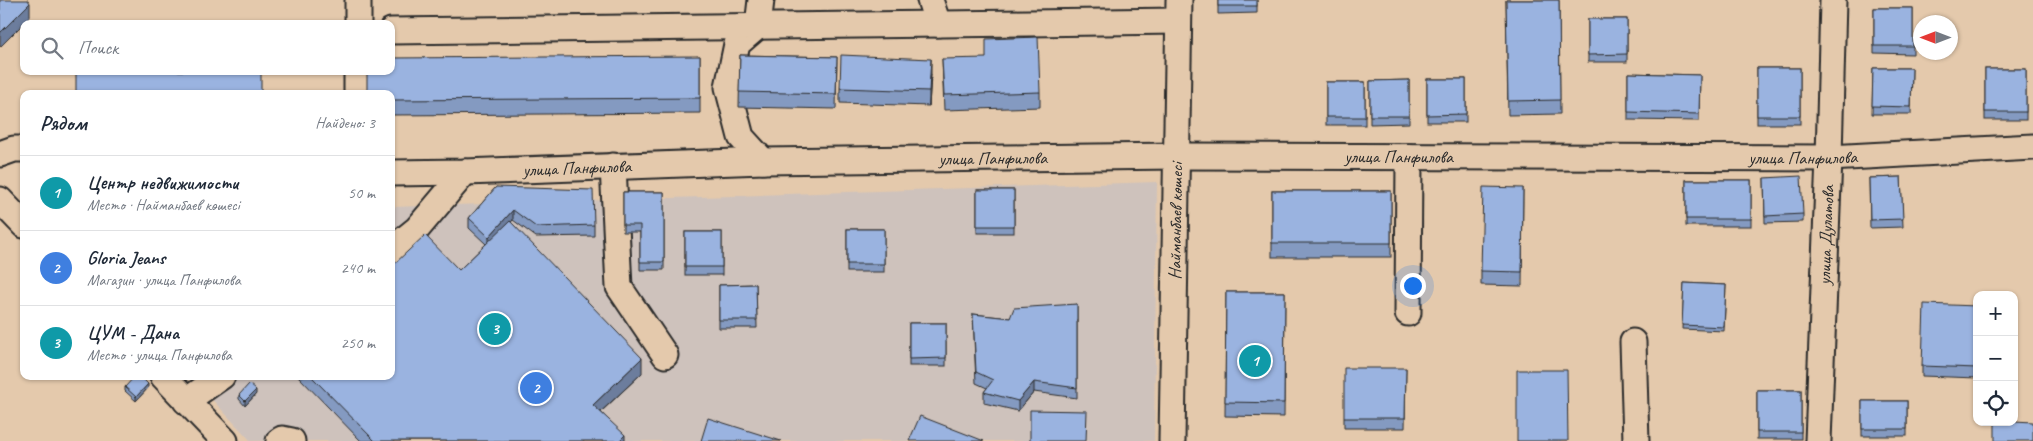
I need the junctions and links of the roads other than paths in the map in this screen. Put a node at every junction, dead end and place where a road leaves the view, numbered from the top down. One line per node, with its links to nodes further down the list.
1 (358, 0): 6 (street)
2 (761, 0): 8 (street)
3 (930, 0): 7 (street)
4 (1833, 0): 17 (street, улица Дулатова)
5 (1178, 11): 7 (street); 15 (street, Найманбаев көшесі)
6 (358, 20)
7 (938, 24): 8 (street)
8 (758, 26): 9 (street); 18 (street)
9 (395, 31)
10 (358, 75): 11 (street)
11 (357, 90)
12 (2033, 147): 17 (street, улица Панфилова)
13 (20, 149): 14 (street)
14 (0, 154)
15 (1177, 156): 16 (street, улица Панфилова); 18 (street, улица Панфилова); 35 (street, Найманбаев көшесі)
16 (1409, 157): 17 (street, улица Панфилова); 26 (street)
17 (1829, 158): 37 (street, улица Дулатова)
18 (763, 160): 19 (street, улица Панфилова)
19 (613, 166): 20 (street, улица Панфилова); 28 (street)
20 (465, 172): 21 (street, улица Панфилова); 25 (street)
21 (395, 173)
22 (20, 199): 23 (street)
23 (0, 200): 24 (street)
24 (20, 221)
25 (395, 247)
26 (1408, 313)
27 (1633, 342): 36 (street)
28 (665, 355)
29 (167, 380): 31 (street)
30 (216, 380): 31 (street)
31 (186, 401): 32 (street)
32 (225, 441)
33 (279, 441): 34 (street)
34 (292, 441)
35 (1172, 441)
36 (1636, 441)
37 (1818, 441)

